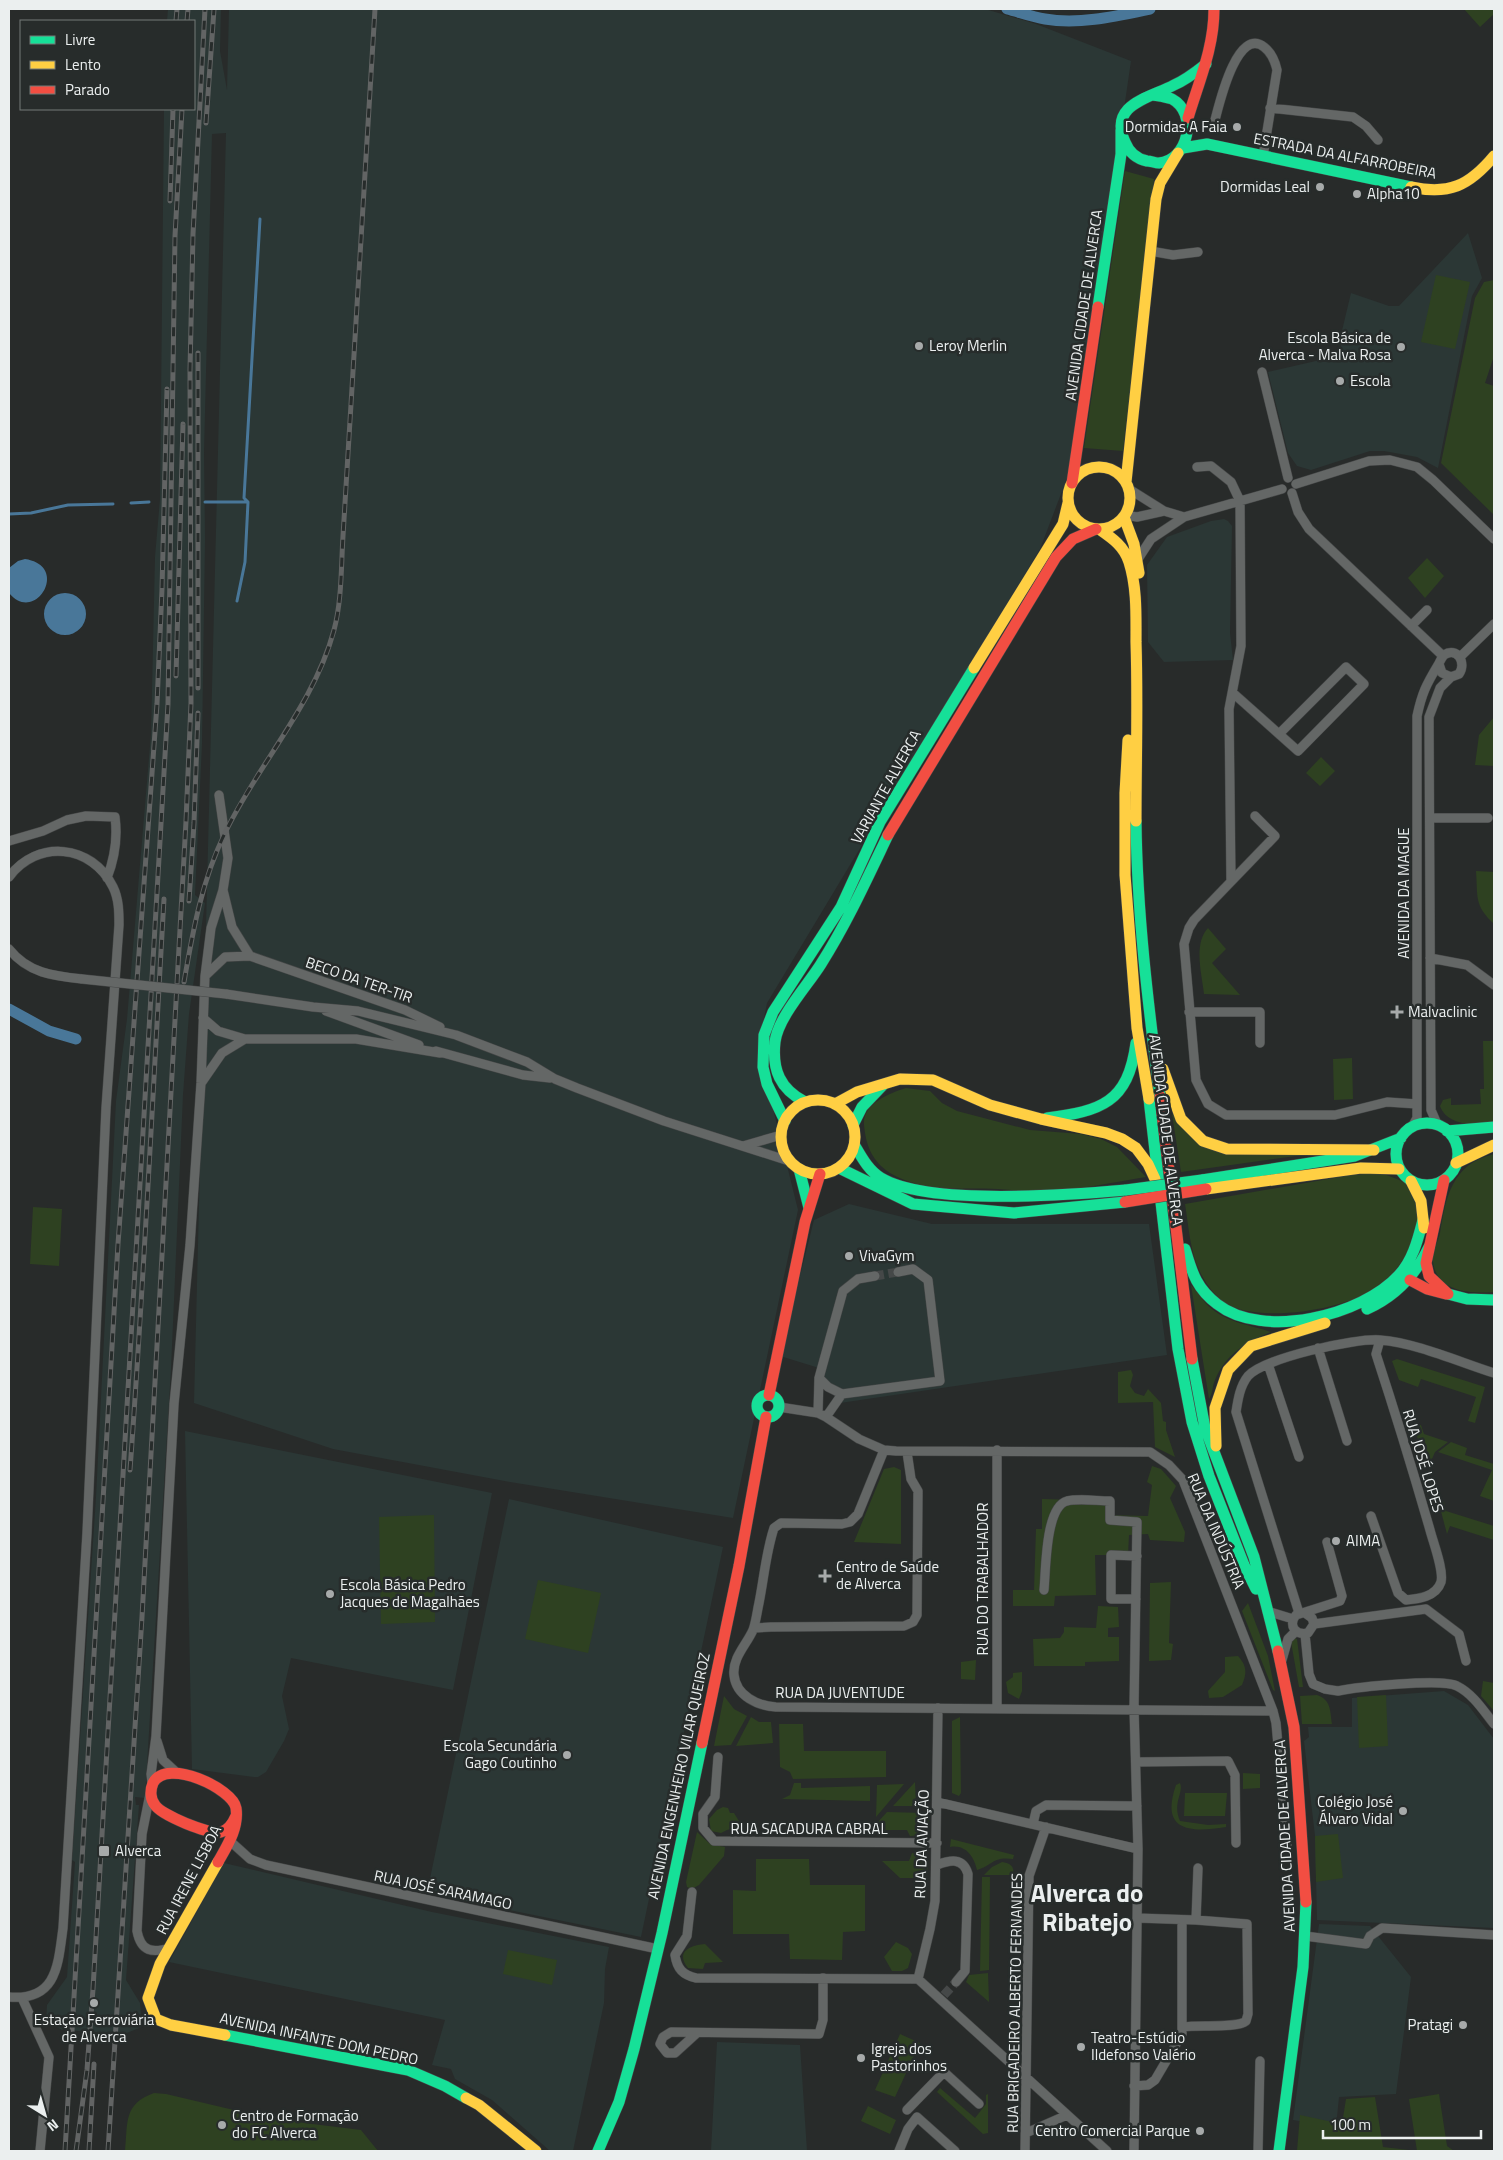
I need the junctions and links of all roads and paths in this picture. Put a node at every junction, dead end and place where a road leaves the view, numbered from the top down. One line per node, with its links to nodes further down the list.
1 (1214, 9): 2 (main road)
2 (1206, 64): 3 (main road); 6 (main road)
3 (1153, 95): 6 (main road); 7 (main road)
4 (1270, 108): 5 (street); 8 (street); 11 (street)
5 (1215, 120)
6 (1188, 122): 9 (main road); 10 (main road)
7 (1121, 130): 10 (main road); 18 (main road, AVENIDA CIDADE DE ALVERCA)
8 (1378, 140)
9 (1208, 144): 10 (main road, ESTRADA DA ALFARROBEIRA); 11 (main road, ESTRADA DA ALFARROBEIRA)
10 (1180, 150): 13 (main road)
11 (1262, 156): 12 (main road, ESTRADA DA ALFARROBEIRA)
12 (1494, 156)
13 (1150, 251): 14 (street); 20 (main road)
14 (1198, 252)
15 (1262, 372): 17 (street)
16 (1197, 466): 23 (street)
17 (1288, 478): 19 (street); 21 (street)
18 (1072, 483): 20 (main road); 24 (main road)
19 (1296, 484): 22 (street); 29 (street)
20 (1127, 485): 25 (street); 26 (main road)
21 (1282, 489): 22 (street); 23 (street)
22 (1292, 493): 34 (street)
23 (1240, 501): 27 (street); 39 (street)
24 (1068, 503): 28 (main road); 71 (main road, VARIANTE ALVERCA)
25 (1164, 511): 26 (street); 27 (street)
26 (1124, 516): 28 (main road); 30 (main road, AVENIDA CIDADE DE ALVERCA)
27 (1184, 517): 30 (street)
28 (1098, 529): 31 (main road, AVENIDA CIDADE DE ALVERCA); 67 (main road, VARIANTE ALVERCA)
29 (1494, 539)
30 (1138, 559): 31 (main road, AVENIDA CIDADE DE ALVERCA)
31 (1135, 591): 35 (main road, AVENIDA CIDADE DE ALVERCA)
32 (1427, 610): 34 (street)
33 (1494, 624): 36 (street)
34 (1411, 626): 37 (street)
35 (1135, 637): 58 (main road, AVENIDA CIDADE DE ALVERCA); 62 (main road, AVENIDA CIDADE DE ALVERCA)
36 (1460, 657): 37 (street); 38 (street)
37 (1441, 660): 38 (street); 69 (street, AVENIDA DA MAGUE)
38 (1450, 677): 43 (street, AVENIDA DA MAGUE)
39 (1233, 693): 40 (street); 48 (street)
40 (1280, 734): 40 (street)
41 (220, 795): 49 (street)
42 (1255, 816): 48 (street)
43 (1430, 818): 44 (street); 52 (street, AVENIDA DA MAGUE)
44 (1488, 818)
45 (9, 841): 47 (street)
46 (9, 877): 47 (street)
47 (107, 878): 165 (street)
48 (1231, 880): 56 (street)
49 (223, 890): 51 (street); 53 (street)
50 (9, 949): 55 (street, bridge)
51 (250, 956): 53 (street, BECO DA TER-TIR); 59 (street, BECO DA TER-TIR)
52 (1430, 958): 54 (street); 75 (street, AVENIDA DA MAGUE)
53 (205, 976): 57 (street)
54 (1494, 984)
55 (313, 1007): 59 (street); 63 (street)
56 (1189, 1012): 61 (street); 69 (street)
57 (203, 1018): 60 (street); 65 (street)
58 (1137, 1028): 70 (main road); 93 (main road, AVENIDA CIDADE DE ALVERCA)
59 (456, 1035): 64 (street)
60 (245, 1039): 63 (street); 65 (street)
61 (1260, 1043)
62 (1154, 1046): 81 (main road); 94 (main road, AVENIDA CIDADE DE ALVERCA)
63 (440, 1053): 64 (street)
64 (555, 1079): 80 (street)
65 (201, 1083): 135 (street)
66 (884, 1085): 68 (main road); 70 (main road); 72 (main road)
67 (805, 1102): 68 (main road); 71 (main road)
68 (835, 1104): 72 (main road)
69 (1417, 1104): 73 (street, AVENIDA DA MAGUE)
70 (1041, 1119): 93 (main road)
71 (785, 1121): 76 (main road)
72 (853, 1125): 79 (main road)
73 (1412, 1127): 75 (main road); 77 (main road)
74 (1494, 1127): 75 (main road)
75 (1443, 1128): 83 (main road)
76 (781, 1135): 80 (street); 82 (main road)
77 (1401, 1138): 81 (main road); 86 (main road)
78 (1494, 1145): 83 (main road)
79 (855, 1146): 84 (main road); 90 (main road, bridge)
80 (742, 1147): 82 (street)
81 (1374, 1150): 90 (main road)
82 (789, 1161): 85 (main road)
83 (1456, 1163): 88 (main road)
84 (838, 1168): 87 (main road); 90 (main road, bridge)
85 (799, 1169): 87 (main road); 91 (main road, AVENIDA ENGENHEIRO VILAR QUEIROZ)
86 (1400, 1169): 89 (main road); 90 (main road)
87 (820, 1174): 91 (main road, AVENIDA ENGENHEIRO VILAR QUEIROZ)
88 (1444, 1180): 89 (main road); 95 (main road)
89 (1411, 1181): 92 (main road)
90 (1204, 1184)
91 (809, 1208): 107 (main road, AVENIDA ENGENHEIRO VILAR QUEIROZ)
92 (1423, 1220): 94 (main road); 98 (main road)
93 (1163, 1224): 122 (main road, AVENIDA CIDADE DE ALVERCA)
94 (1176, 1225): 115 (main road, AVENIDA CIDADE DE ALVERCA)
95 (1429, 1247): 98 (main road); 99 (main road)
96 (898, 1272): 106 (street)
97 (875, 1276): 105 (street)
98 (1410, 1280): 99 (main road); 115 (main road)
99 (1448, 1294): 100 (main road)
100 (1494, 1300)
101 (1380, 1340): 102 (street); 104 (street); 117 (street, RUA JOSÉ LOPES)
102 (1318, 1348): 103 (street); 111 (street)
103 (1268, 1364): 116 (street); 123 (street)
104 (1494, 1373)
105 (820, 1378): 106 (street); 109 (street)
106 (842, 1394): 109 (street)
107 (769, 1395): 108 (main road); 110 (main road, AVENIDA ENGENHEIRO VILAR QUEIROZ)
108 (779, 1407): 109 (street, RUA DA INDÚSTRIA); 110 (main road)
109 (822, 1415): 112 (street, RUA DA INDÚSTRIA)
110 (766, 1417): 160 (main road, AVENIDA ENGENHEIRO VILAR QUEIROZ)
111 (1347, 1441)
112 (884, 1450): 114 (street, RUA DA INDÚSTRIA); 125 (street, RUA DA JUVENTUDE)
113 (997, 1450): 114 (street, RUA DA INDÚSTRIA); 130 (street, RUA DO TRABALHADOR); 133 (street, RUA DA INDÚSTRIA)
114 (907, 1452): 125 (street)
115 (1216, 1454): 122 (main road, AVENIDA CIDADE DE ALVERCA)
116 (1299, 1457)
117 (1371, 1516)
118 (1327, 1542): 123 (street)
119 (1137, 1556): 120 (street); 121 (street); 121 (street)
120 (1044, 1590)
121 (1136, 1598): 132 (street)
122 (1266, 1611): 123 (street); 129 (main road, AVENIDA CIDADE DE ALVERCA)
123 (1299, 1615): 124 (street); 126 (street)
124 (1314, 1624): 127 (street); 128 (street)
125 (754, 1628): 131 (street, RUA DA JUVENTUDE)
126 (1296, 1631): 127 (street); 129 (street)
127 (1305, 1634): 134 (street)
128 (1466, 1661)
129 (1282, 1662): 158 (main road, AVENIDA CIDADE DE ALVERCA)
130 (997, 1707): 131 (street, RUA DA JUVENTUDE); 132 (street, RUA DA JUVENTUDE)
131 (938, 1708): 140 (street, RUA DA AVIAÇÃO)
132 (1134, 1708): 133 (street, RUA DA JUVENTUDE); 137 (street)
133 (1273, 1711): 150 (street, RUA DA INDÚSTRIA)
134 (1494, 1724)
135 (156, 1736): 138 (street); 139 (street)
136 (718, 1757): 147 (street, RUA SACADURA CABRAL)
137 (1136, 1762): 141 (street); 148 (street)
138 (176, 1772): 139 (main road); 142 (main road, RUA IRENE LISBOA)
139 (152, 1787): 145 (main road); 159 (street, RUA IRENE LISBOA)
140 (937, 1802): 143 (street); 147 (street, RUA DA AVIAÇÃO)
141 (1137, 1806): 143 (street); 149 (street)
142 (236, 1816): 145 (main road); 146 (main road, RUA IRENE LISBOA)
143 (1032, 1824): 144 (street)
144 (1046, 1827): 149 (street); 170 (street, RUA BRIGADEIRO ALBERTO FERNANDES)
145 (207, 1831): 146 (main road)
146 (230, 1841): 159 (main road, RUA IRENE LISBOA); 160 (street, RUA JOSÉ SARAMAGO)
147 (937, 1843): 151 (street, RUA DA AVIAÇÃO)
148 (1236, 1843)
149 (1138, 1849): 154 (street)
150 (1288, 1856)
151 (937, 1865): 162 (street, RUA DA AVIAÇÃO); 163 (street)
152 (1198, 1868): 156 (street)
153 (692, 1892): 161 (street)
154 (1137, 1918): 155 (street); 171 (street)
155 (1182, 1920): 156 (street); 167 (street)
156 (1196, 1920): 167 (street)
157 (1494, 1935): 158 (street)
158 (1306, 1936): 187 (main road, AVENIDA CIDADE DE ALVERCA)
159 (170, 1948): 166 (main road, RUA IRENE LISBOA)
160 (658, 1949): 176 (main road, AVENIDA ENGENHEIRO VILAR QUEIROZ)
161 (823, 1978): 162 (street); 168 (street)
162 (918, 1979): 170 (street)
163 (956, 1982)
164 (9, 1996): 165 (street)
165 (22, 1998): 177 (street)
166 (148, 1998): 178 (main road, AVENIDA INFANTE DOM PEDRO)
167 (1183, 2027): 171 (street)
168 (697, 2033)
169 (1260, 2061): 186 (street)
170 (1026, 2078): 174 (street); 175 (street, RUA BRIGADEIRO ALBERTO FERNANDES)
171 (1134, 2086): 185 (street)
172 (979, 2104): 173 (street)
173 (907, 2110)
174 (1067, 2115): 175 (street); 184 (street)
175 (1026, 2133): 183 (street, RUA BRIGADEIRO ALBERTO FERNANDES)
176 (603, 2137): 179 (main road, AVENIDA ENGENHEIRO VILAR QUEIROZ); 180 (main road, AVENIDA ENGENHEIRO VILAR QUEIROZ)
177 (40, 2151)
178 (536, 2151)
179 (590, 2151)
180 (598, 2151)
181 (899, 2151): 182 (street)
182 (955, 2151)
183 (1025, 2151)
184 (1107, 2151)
185 (1134, 2151)
186 (1258, 2151)
187 (1280, 2151)

